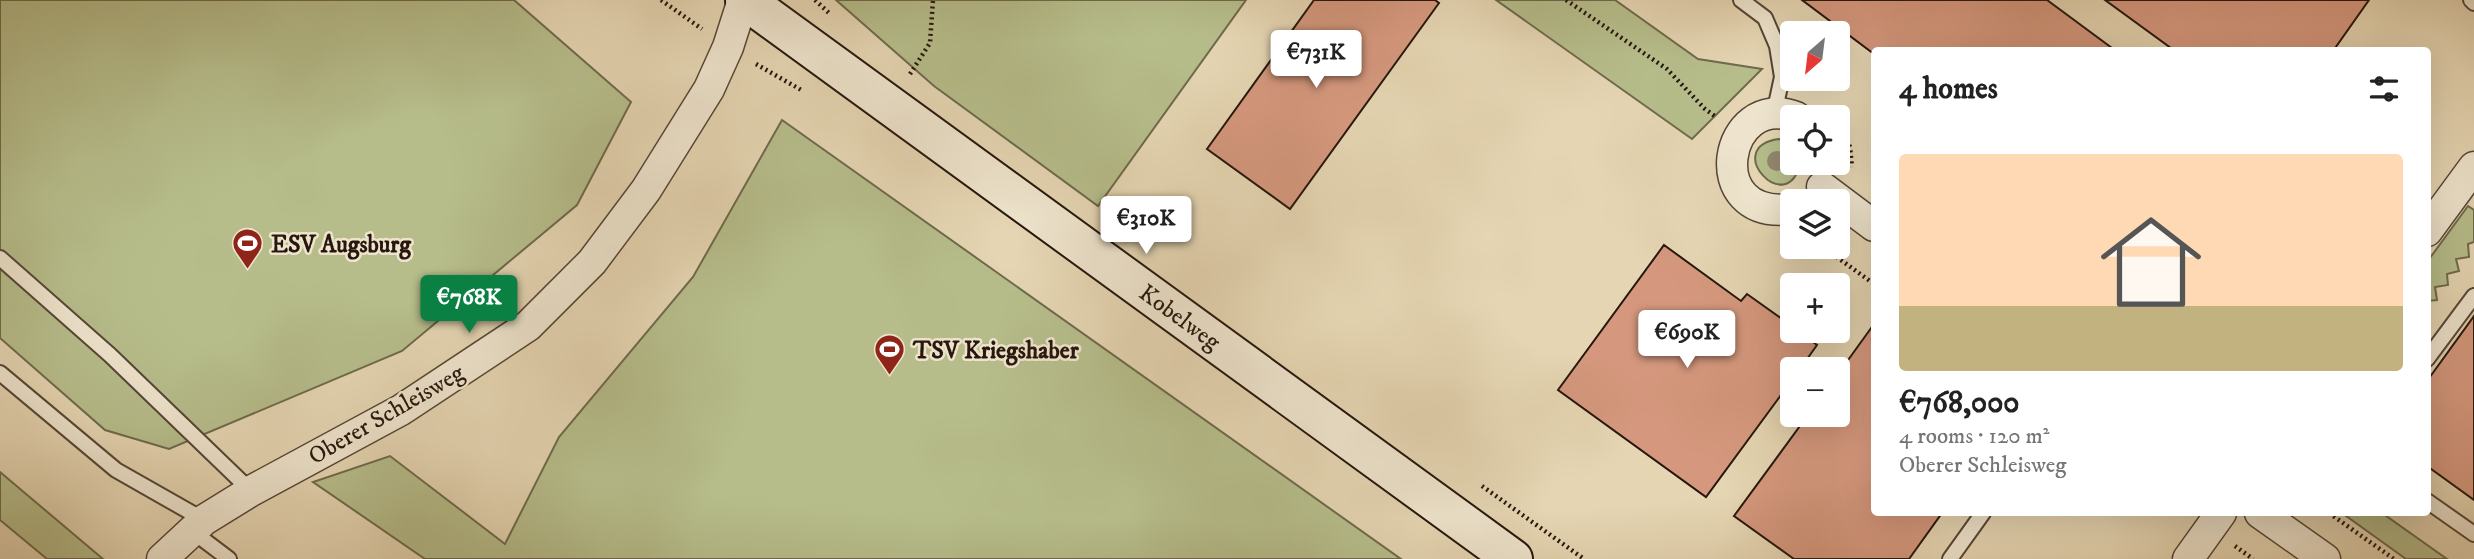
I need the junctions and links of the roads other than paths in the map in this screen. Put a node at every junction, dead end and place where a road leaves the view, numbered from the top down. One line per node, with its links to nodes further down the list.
1 (744, 0): 14 (street, Oberer Schleisweg); 23 (main road, Kobelweg)
2 (1741, 0): 3 (lane)
3 (1784, 105)
4 (1780, 117): 7 (street)
5 (2471, 178): 9 (street)
6 (1828, 180): 8 (street)
7 (1780, 211)
8 (1871, 223)
9 (2431, 226)
10 (0, 258): 14 (lane)
11 (2474, 296): 12 (lane)
12 (2431, 354)
13 (0, 373): 19 (lane)
14 (251, 491): 19 (street, Oberer Schleisweg)
15 (2431, 504): 20 (lane)
16 (1981, 516): 24 (lane)
17 (2219, 516): 25 (street)
18 (2264, 516): 26 (street)
19 (198, 525): 21 (street, Oberer Schleisweg); 22 (lane)
20 (2474, 534)
21 (162, 559)
22 (229, 559)
23 (1513, 559)
24 (1950, 559)
25 (2188, 559)
26 (2325, 559)

